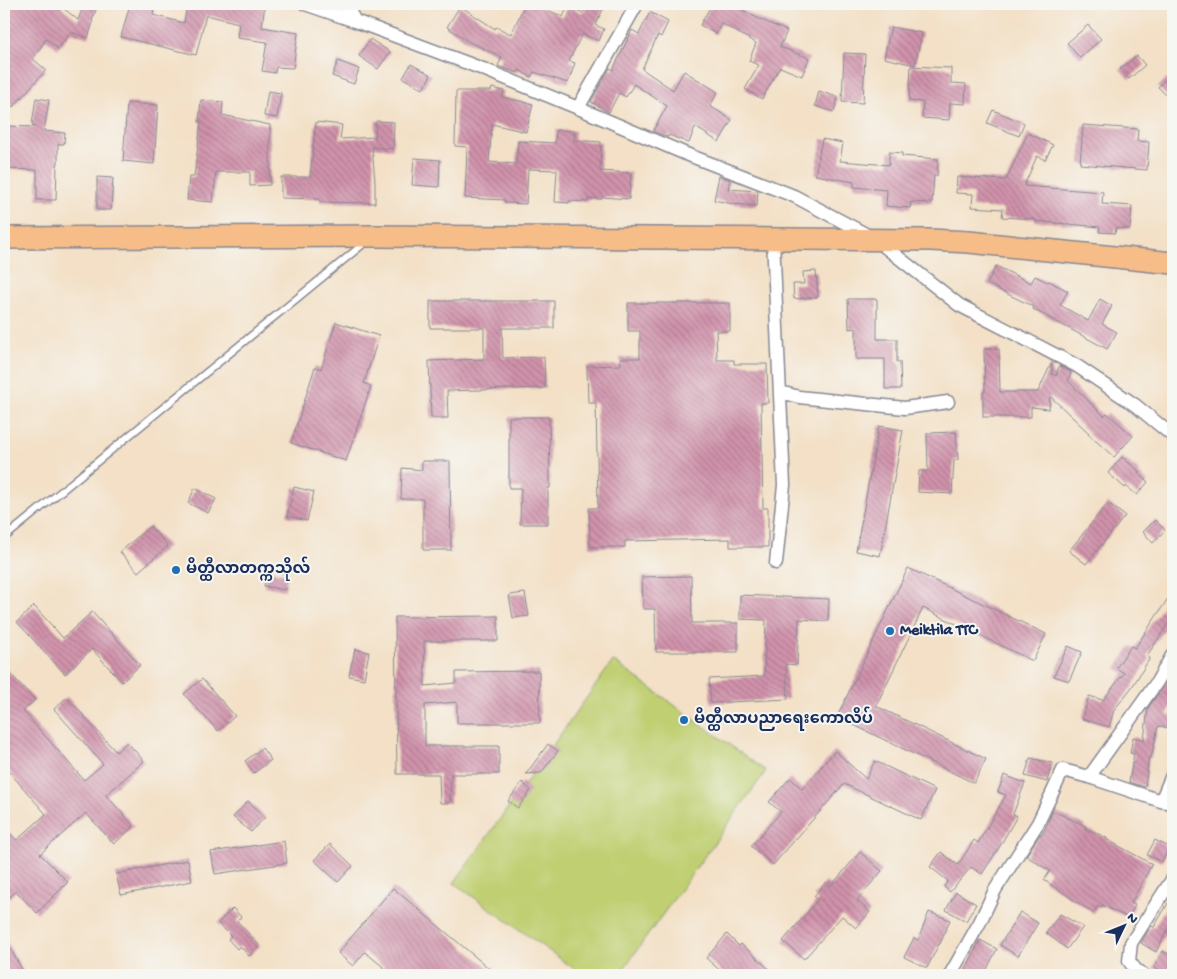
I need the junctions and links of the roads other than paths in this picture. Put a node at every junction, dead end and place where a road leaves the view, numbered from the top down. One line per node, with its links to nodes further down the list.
1 (305, 4): 4 (street)
2 (345, 4): 4 (street)
3 (637, 4): 5 (street)
4 (355, 21): 5 (street)
5 (578, 108): 9 (street)
6 (374, 236): 7 (highway); 8 (highway); 14 (lane)
7 (4, 238)
8 (773, 238): 9 (highway); 11 (street)
9 (875, 239): 10 (highway); 13 (street)
10 (1173, 264)
11 (780, 392): 12 (street); 15 (street)
12 (948, 402)
13 (1173, 436)
14 (4, 538)
15 (776, 563)
16 (1173, 654): 18 (street)
17 (1173, 773): 19 (street)
18 (1090, 777): 19 (street); 21 (street)
19 (1167, 802)
20 (1173, 878): 22 (street)
21 (950, 975)
22 (1144, 975)

